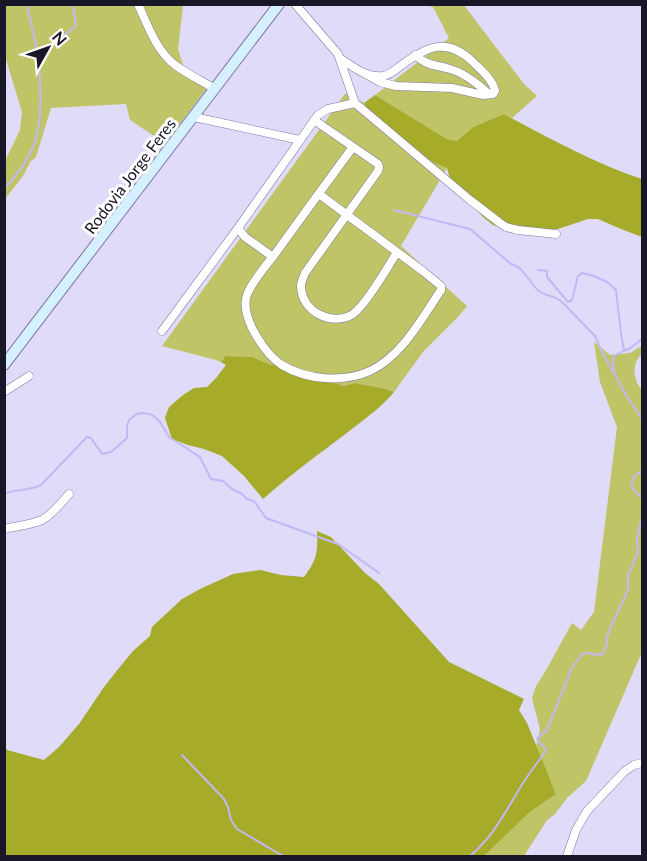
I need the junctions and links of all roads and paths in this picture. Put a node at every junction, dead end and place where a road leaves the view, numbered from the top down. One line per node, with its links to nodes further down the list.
1 (138, 4): 7 (street)
2 (279, 4): 7 (main road, Rodovia Jorge Feres)
3 (295, 4): 5 (street)
4 (415, 55): 6 (street); 8 (street); 8 (street)
5 (340, 59): 6 (street); 9 (street)
6 (364, 73): 8 (street)
7 (215, 90): 10 (main road, Rodovia Jorge Feres)
8 (489, 94)
9 (355, 103): 11 (street); 17 (street)
10 (194, 117): 12 (street); 21 (main road, Rodovia Jorge Feres)
11 (314, 120): 12 (street); 13 (street)
12 (300, 140): 16 (street)
13 (353, 147): 14 (street); 15 (street)
14 (319, 194): 15 (street); 19 (street)
15 (347, 215): 18 (street); 18 (street)
16 (238, 228): 19 (street); 20 (street)
17 (556, 234)
18 (398, 252): 19 (street)
19 (273, 257)
20 (162, 331)
21 (4, 365)
22 (28, 376): 23 (street)
23 (4, 392)
24 (69, 494): 25 (street)
25 (4, 529)
26 (642, 763): 27 (street)
27 (567, 856)

